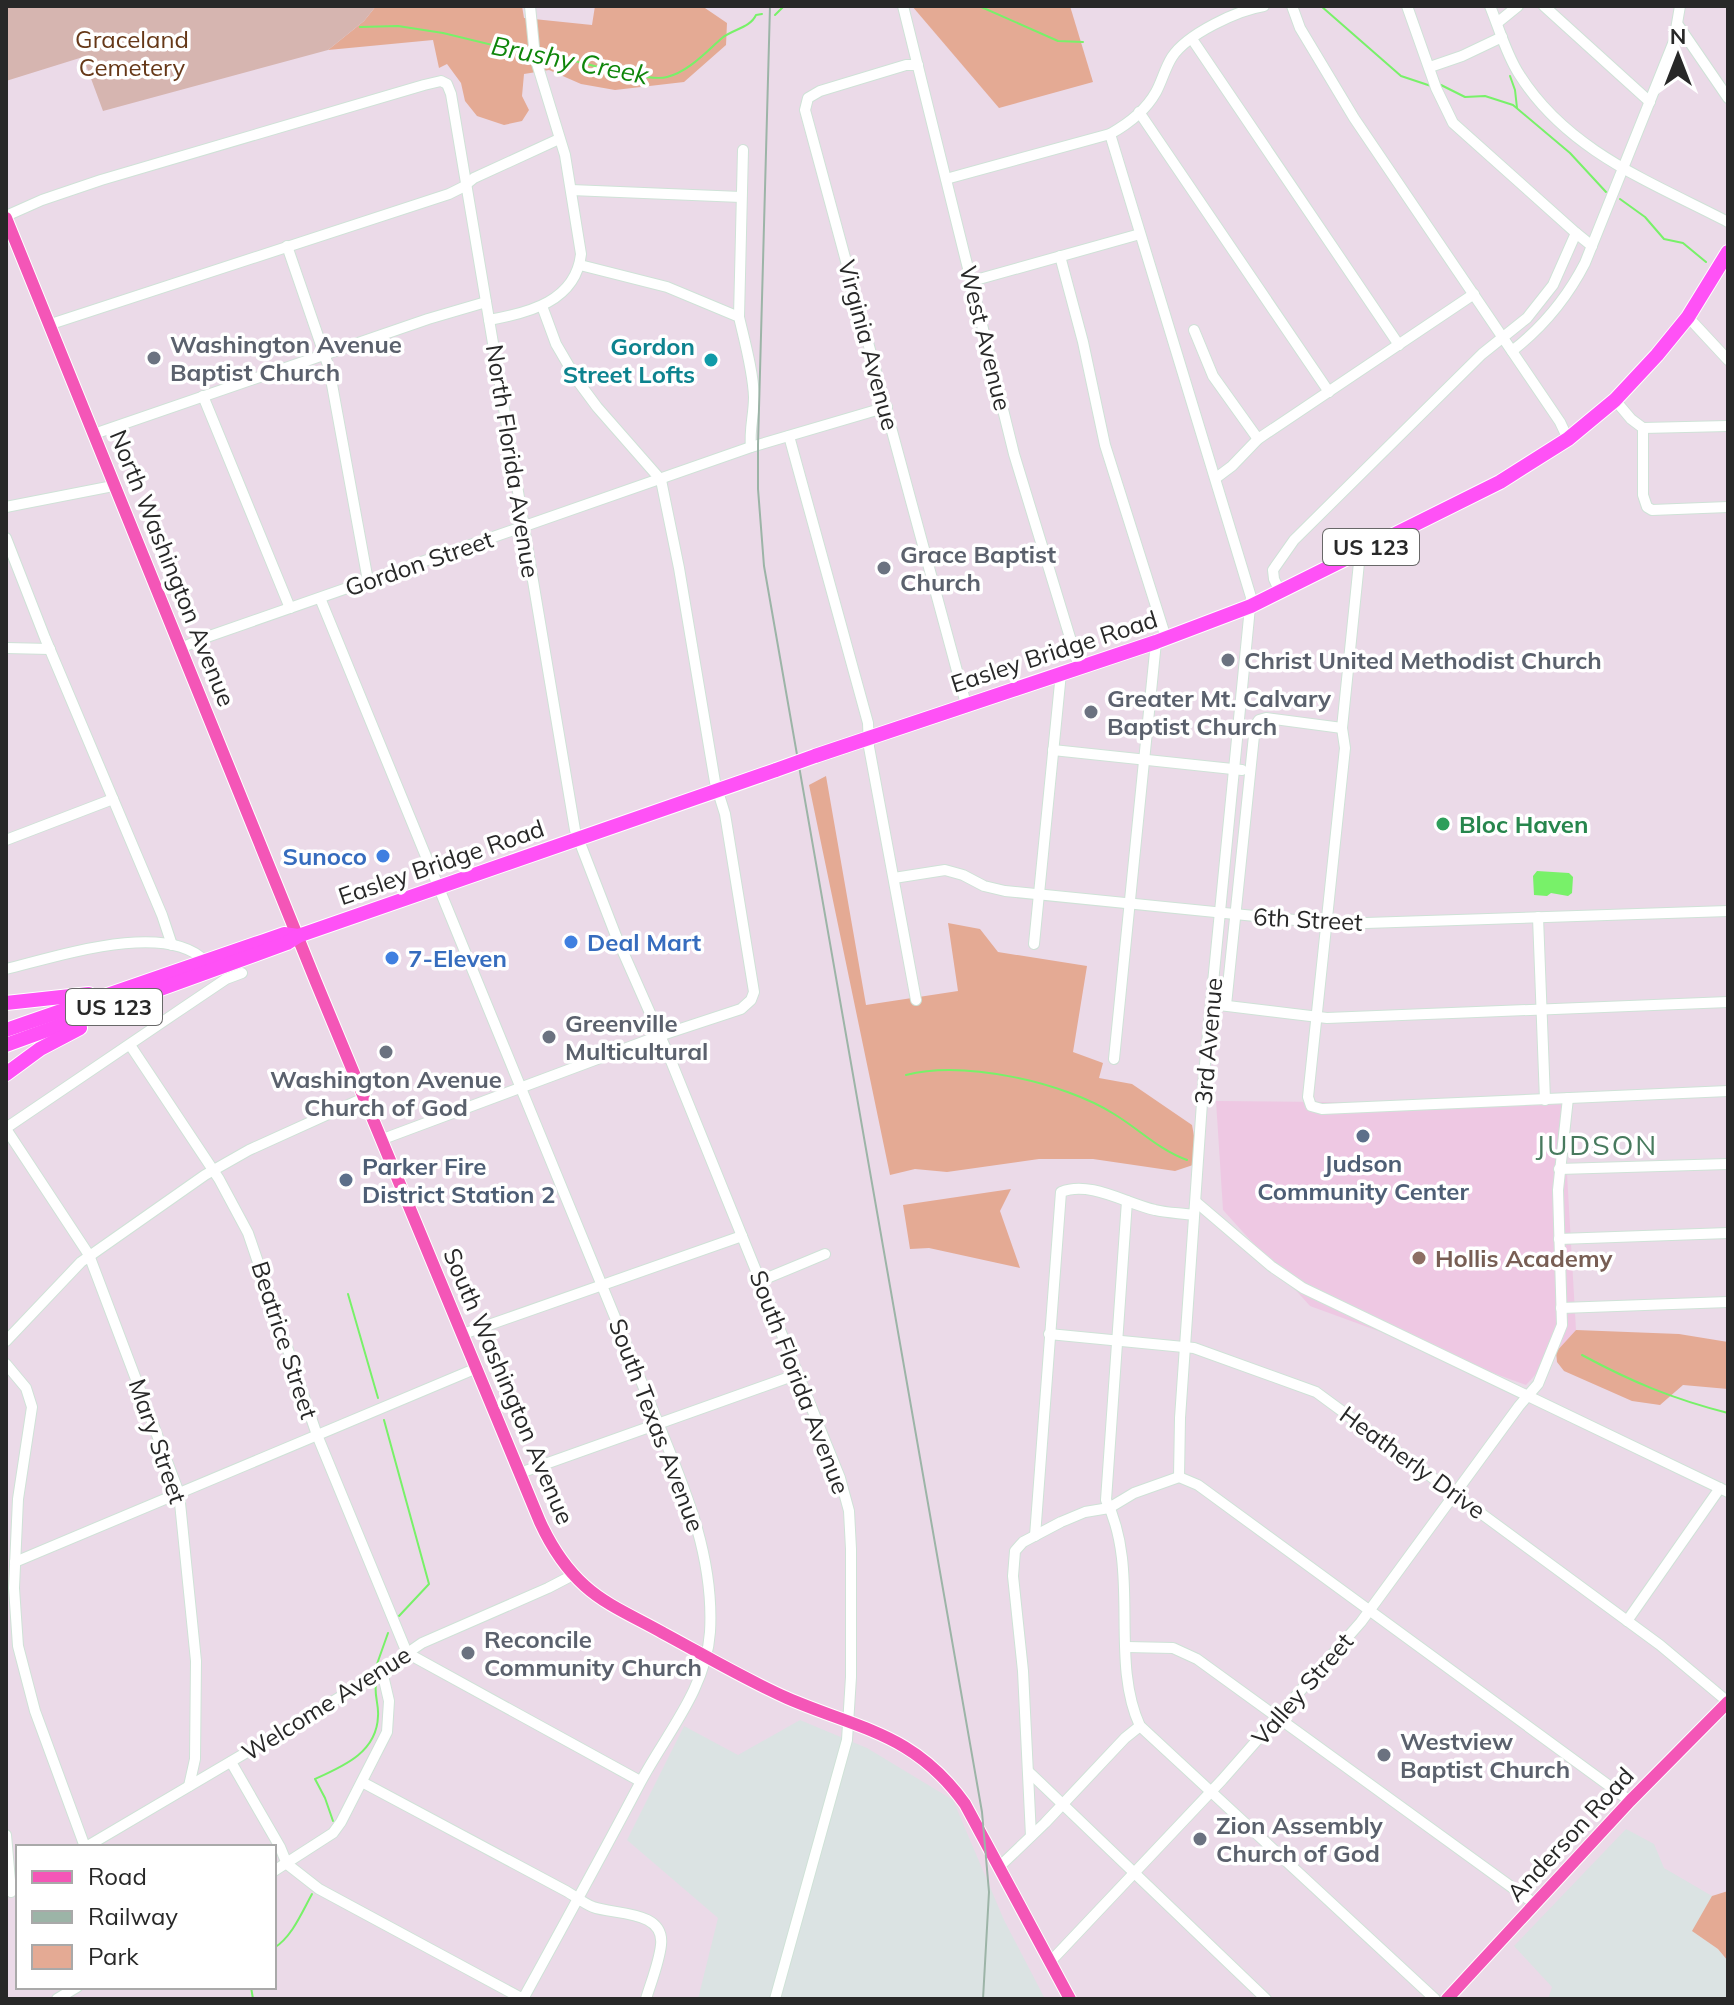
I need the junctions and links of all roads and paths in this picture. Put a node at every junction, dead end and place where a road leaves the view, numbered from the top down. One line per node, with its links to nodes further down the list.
1 (530, 6): 20 (street)
2 (903, 6): 14 (street, West Avenue)
3 (1264, 6): 13 (street)
4 (1292, 6): 37 (street)
5 (1407, 6): 15 (street)
6 (1490, 6): 11 (street)
7 (1518, 6): 11 (street)
8 (1544, 6): 17 (street)
9 (1666, 6): 10 (street)
10 (1678, 15): 16 (street); 17 (street)
11 (1497, 23): 12 (street)
12 (1502, 37): 15 (street); 22 (street)
13 (1192, 39): 18 (street); 46 (street)
14 (918, 65): 23 (street, West Avenue); 53 (street, Virginia Avenue)
15 (1433, 77): 29 (street)
16 (1728, 98)
17 (1650, 102): 22 (street)
18 (1139, 112): 19 (street); 50 (street)
19 (1110, 134): 23 (street); 30 (street, 3rd Avenue)
20 (559, 139): 24 (street); 25 (street)
21 (743, 150): 26 (street)
22 (1624, 168): 28 (street); 32 (street)
23 (946, 179): 36 (street, West Avenue)
24 (467, 184): 27 (street, North Florida Avenue); 31 (street); 38 (street, North Florida Avenue)
25 (571, 190): 26 (street); 35 (street)
26 (741, 197): 40 (street)
27 (6, 217): 43 (main road, North Washington Avenue)
28 (1728, 222)
29 (1576, 233): 32 (street); 45 (street)
30 (1140, 234): 34 (street); 61 (street, 3rd Avenue)
31 (287, 246): 43 (street); 48 (street)
32 (1592, 246): 47 (street)
33 (1728, 252): 41 (highway, Easley Bridge Road / US 123)
34 (1060, 256): 36 (street); 74 (street)
35 (580, 265): 39 (street); 40 (street)
36 (972, 281): 78 (street, West Avenue)
37 (1474, 294): 45 (street); 46 (street)
38 (486, 302): 42 (street, North Florida Avenue); 48 (street)
39 (542, 306): 42 (street); 62 (street)
40 (739, 317): 60 (street)
41 (1688, 317): 49 (street); 52 (highway, Easley Bridge Road / US 123)
42 (489, 320): 66 (street, North Florida Avenue)
43 (51, 324): 56 (main road, North Washington Avenue)
44 (1194, 330): 58 (street)
45 (1503, 337): 47 (street); 70 (street)
46 (1399, 345): 50 (street)
47 (1512, 351): 59 (street)
48 (324, 355): 51 (street); 69 (street)
49 (1728, 360)
50 (1329, 392): 58 (street)
51 (203, 396): 56 (street); 73 (street)
52 (1615, 400): 55 (street); 59 (highway, Easley Bridge Road / US 123)
53 (887, 407): 57 (street, Gordon Street); 80 (street, Virginia Avenue)
54 (1728, 426): 55 (street)
55 (1643, 428): 65 (street)
56 (94, 434): 63 (main road, North Washington Avenue)
57 (789, 436): 60 (street, Gordon Street); 82 (street)
58 (1258, 439): 61 (street)
59 (1568, 439): 68 (highway, Easley Bridge Road / US 123)
60 (751, 447): 62 (street, Gordon Street)
61 (1216, 478): 72 (street, 3rd Avenue)
62 (661, 480): 66 (street, Gordon Street); 87 (street)
63 (113, 486): 64 (street); 76 (main road, North Washington Avenue)
64 (6, 507)
65 (1728, 507)
66 (524, 527): 69 (street, Gordon Street); 89 (street, North Florida Avenue)
67 (6, 538): 77 (street)
68 (1360, 553): 70 (highway, Easley Bridge Road / US 123); 81 (street)
69 (368, 581): 71 (street, Gordon Street)
70 (1280, 592): 72 (highway, Easley Bridge Road / US 123)
71 (320, 598): 73 (street, Gordon Street); 92 (street, South Texas Avenue)
72 (1251, 606): 74 (highway, Easley Bridge Road / US 123); 85 (street, 3rd Avenue)
73 (290, 608): 76 (street, Gordon Street)
74 (1161, 640): 78 (highway, Easley Bridge Road / US 123); 84 (street)
75 (6, 648): 77 (street)
76 (181, 648): 100 (main road, North Washington Avenue)
77 (50, 649): 88 (street)
78 (1079, 667): 79 (highway, Easley Bridge Road / US 123)
79 (1061, 673): 80 (highway, Easley Bridge Road / US 123); 83 (street)
80 (966, 704): 82 (highway, Easley Bridge Road / US 123)
81 (1342, 728): 86 (street, 3rd Avenue); 99 (street)
82 (869, 737): 87 (highway, Easley Bridge Road / US 123, bridge); 91 (street)
83 (1053, 750): 84 (street); 93 (street)
84 (1145, 760): 85 (street); 94 (street)
85 (1236, 769): 86 (street); 96 (street, 3rd Avenue)
86 (1251, 771): 97 (street, 3rd Avenue)
87 (718, 790): 89 (highway, Easley Bridge Road / US 123); 116 (street)
88 (113, 799): 90 (street); 102 (street)
89 (578, 838): 92 (highway, Easley Bridge Road / US 123); 116 (street, South Florida Avenue)
90 (6, 840)
91 (894, 878): 93 (street, 6th Street); 108 (street)
92 (437, 887): 100 (highway, Easley Bridge Road / US 123); 121 (street, South Texas Avenue)
93 (1038, 894): 94 (street, 6th Street); 101 (street)
94 (1130, 904): 96 (street, 6th Street); 119 (street)
95 (1728, 911): 98 (street, 6th Street)
96 (1221, 913): 97 (street, 6th Street); 111 (street, 3rd Avenue)
97 (1236, 914): 99 (street, 6th Street); 112 (street, 3rd Avenue)
98 (1538, 917): 99 (street, 6th Street); 113 (street)
99 (1326, 923): 114 (street)
100 (298, 936): 103 (highway, Easley Bridge Road / US 123); 123 (main road, South Washington Avenue)
101 (1034, 944)
102 (172, 945): 103 (street); 104 (street)
103 (211, 964): 106 (highway, US 123); 107 (highway, US 123)
104 (6, 969)
105 (242, 973): 118 (street)
106 (140, 982): 110 (highway); 115 (highway, US 123)
107 (160, 991): 117 (highway, US 123); 120 (highway)
108 (916, 1000)
109 (1728, 1002): 113 (street)
110 (6, 1003)
111 (1211, 1004): 112 (street); 132 (street, 3rd Avenue)
112 (1226, 1005): 114 (street)
113 (1542, 1009): 114 (street); 125 (street)
114 (1317, 1016): 125 (street)
115 (6, 1030)
116 (659, 1036): 121 (street); 135 (street, South Florida Avenue)
117 (6, 1045)
118 (130, 1045): 126 (street); 130 (street, Beatrice Street)
119 (1114, 1059)
120 (6, 1074)
121 (521, 1088): 127 (street); 140 (street, South Texas Avenue)
122 (1728, 1091): 124 (street)
123 (366, 1097): 127 (main road, South Washington Avenue); 130 (street)
124 (1568, 1098): 125 (street); 129 (street, Valley Street)
125 (1545, 1100)
126 (6, 1128): 138 (street, Mary Street)
127 (383, 1139): 143 (main road, South Washington Avenue)
128 (1728, 1164): 129 (street)
129 (1559, 1169): 136 (street, Valley Street)
130 (213, 1170): 138 (street); 153 (street, Beatrice Street)
131 (1127, 1201): 133 (street); 144 (street); 145 (street)
132 (1196, 1202): 133 (street, 3rd Avenue); 151 (street)
133 (1194, 1215): 147 (street, 3rd Avenue)
134 (1728, 1233): 136 (street)
135 (742, 1236): 139 (street, South Florida Avenue); 140 (street)
136 (1559, 1239): 142 (street, Valley Street)
137 (825, 1254): 139 (street)
138 (89, 1255): 146 (street); 157 (street, Mary Street)
139 (760, 1281): 150 (street, South Florida Avenue)
140 (602, 1285): 143 (street); 152 (street, South Texas Avenue)
141 (1728, 1302): 142 (street)
142 (1561, 1308): 151 (street, Valley Street)
143 (463, 1334): 149 (main road, South Washington Avenue)
144 (1049, 1334): 145 (street, Heatherly Drive); 160 (street)
145 (1117, 1339): 147 (street, Heatherly Drive); 159 (street)
146 (6, 1341)
147 (1185, 1346): 155 (street, 3rd Avenue); 158 (street, Heatherly Drive)
148 (6, 1364): 161 (street)
149 (477, 1368): 153 (street); 154 (main road, South Washington Avenue)
150 (798, 1374): 152 (street); 171 (street, South Florida Avenue)
151 (1528, 1396): 156 (street); 158 (street, Valley Street)
152 (658, 1424): 154 (street); 167 (street, South Texas Avenue)
153 (317, 1435): 157 (street); 166 (street, Beatrice Street)
154 (520, 1473): 162 (main road, South Washington Avenue)
155 (1179, 1477): 159 (street); 163 (street)
156 (1724, 1490): 164 (street)
157 (179, 1493): 161 (street); 177 (street, Mary Street)
158 (1456, 1493): 163 (street, Valley Street); 164 (street, Heatherly Drive)
159 (1109, 1508): 160 (street); 165 (street)
160 (1035, 1536): 174 (street)
161 (15, 1562): 183 (street)
162 (573, 1575): 166 (street, Welcome Avenue); 167 (main road, South Washington Avenue)
163 (1369, 1611): 170 (street, Valley Street); 179 (street)
164 (1627, 1621): 169 (street, Heatherly Drive)
165 (1127, 1647): 170 (street); 172 (street)
166 (407, 1653): 168 (street, Welcome Avenue); 175 (street)
167 (706, 1656): 171 (main road, South Washington Avenue); 175 (street, South Texas Avenue)
168 (382, 1671): 173 (street, Welcome Avenue); 176 (street)
169 (1728, 1702): 179 (main road, Anderson Road)
170 (1276, 1717): 178 (street, Valley Street); 191 (street)
171 (849, 1721): 186 (main road, South Washington Avenue); 195 (street, South Florida Avenue)
172 (1140, 1726): 178 (street); 180 (street)
173 (231, 1762): 177 (street, Welcome Avenue); 185 (street)
174 (1030, 1773): 180 (street); 182 (street)
175 (640, 1781): 190 (street, South Texas Avenue)
176 (362, 1782): 185 (street); 190 (street)
177 (189, 1786): 184 (street, Welcome Avenue)
178 (1212, 1791): 188 (street, Valley Street); 198 (street)
179 (1630, 1801): 191 (main road, Anderson Road)
180 (1062, 1806): 182 (street); 188 (street)
181 (6, 1835): 189 (street)
182 (1031, 1836): 186 (street)
183 (85, 1845)
184 (89, 1845)
185 (287, 1864): 187 (street); 193 (street)
186 (999, 1867): 192 (main road, South Washington Avenue)
187 (276, 1870)
188 (1133, 1874): 192 (street, Valley Street); 197 (street)
189 (12, 1892)
190 (578, 1899): 193 (street, South Texas Avenue); 194 (street)
191 (1535, 1904): 199 (main road, Anderson Road)
192 (1050, 1962): 196 (main road, South Washington Avenue)
193 (523, 1999)
194 (646, 1999)
195 (775, 1999)
196 (1070, 1999)
197 (1266, 1999)
198 (1435, 1999)
199 (1447, 1999)

